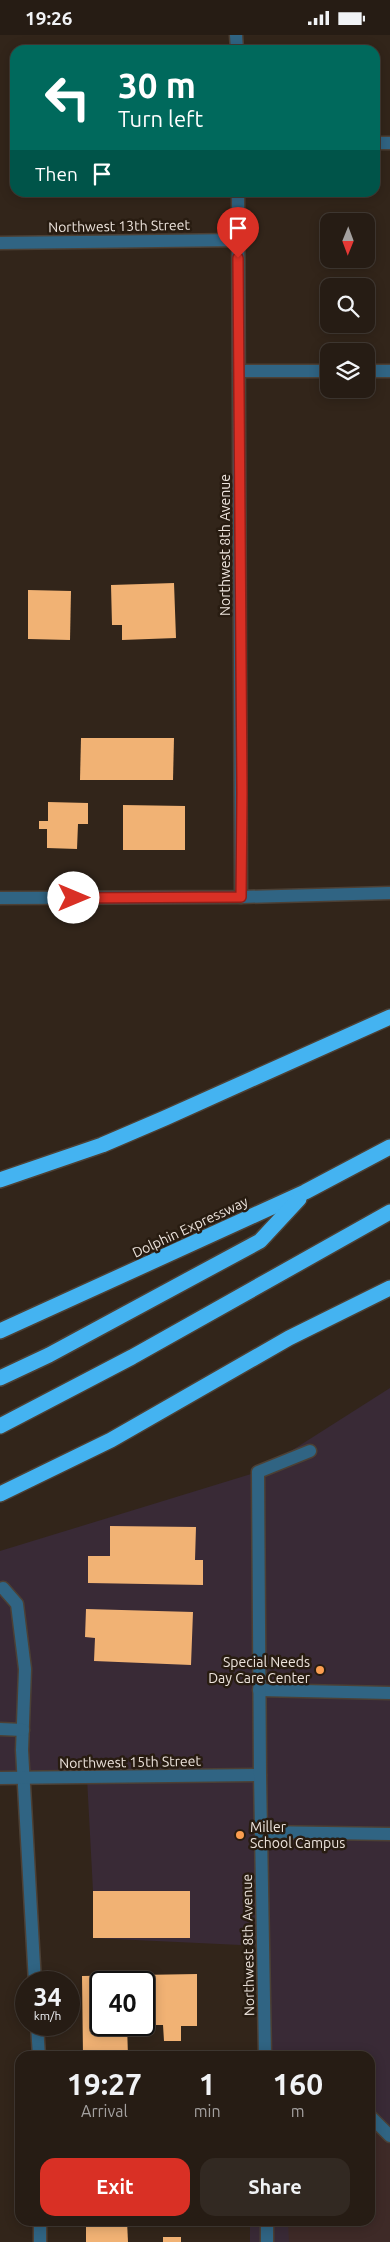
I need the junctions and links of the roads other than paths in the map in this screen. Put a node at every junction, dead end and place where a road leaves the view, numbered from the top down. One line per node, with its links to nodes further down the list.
1 (238, 197): 2 (street, Northwest 8th Avenue)
2 (238, 239): 3 (street, Northwest 13th Street); 4 (street, Northwest 8th Avenue)
3 (0, 243)
4 (239, 371): 5 (street); 9 (street, Northwest 8th Avenue)
5 (320, 371)
6 (375, 371): 7 (street)
7 (390, 371)
8 (390, 893): 9 (street)
9 (241, 897): 10 (street)
10 (0, 898)
11 (390, 1017): 13 (highway)
12 (390, 1147): 14 (highway, Dolphin Expressway)
13 (0, 1181)
14 (305, 1192): 17 (highway, Dolphin Expressway); 18 (highway)
15 (390, 1212): 19 (highway)
16 (390, 1288): 21 (highway)
17 (0, 1331)
18 (0, 1378)
19 (0, 1425)
20 (310, 1451): 23 (street, Northwest 8th Avenue)
21 (0, 1494)
22 (3, 1588): 26 (street)
23 (259, 1689): 24 (street); 27 (street, Northwest 8th Avenue)
24 (390, 1693)
25 (0, 1729): 26 (street)
26 (23, 1730): 29 (street)
27 (260, 1775): 29 (street, Northwest 15th Street); 30 (street, Northwest 8th Avenue)
28 (0, 1778): 29 (street, Northwest 15th Street)
29 (24, 1778): 32 (street)
30 (261, 1832): 31 (street); 35 (street, Northwest 8th Avenue)
31 (390, 1834)
32 (34, 1971)
33 (38, 2036): 34 (street)
34 (39, 2051)
35 (265, 2051)
36 (375, 2122): 37 (street)
37 (390, 2136)
38 (40, 2226): 40 (street)
39 (267, 2226): 41 (street)
40 (40, 2242)
41 (268, 2242)

